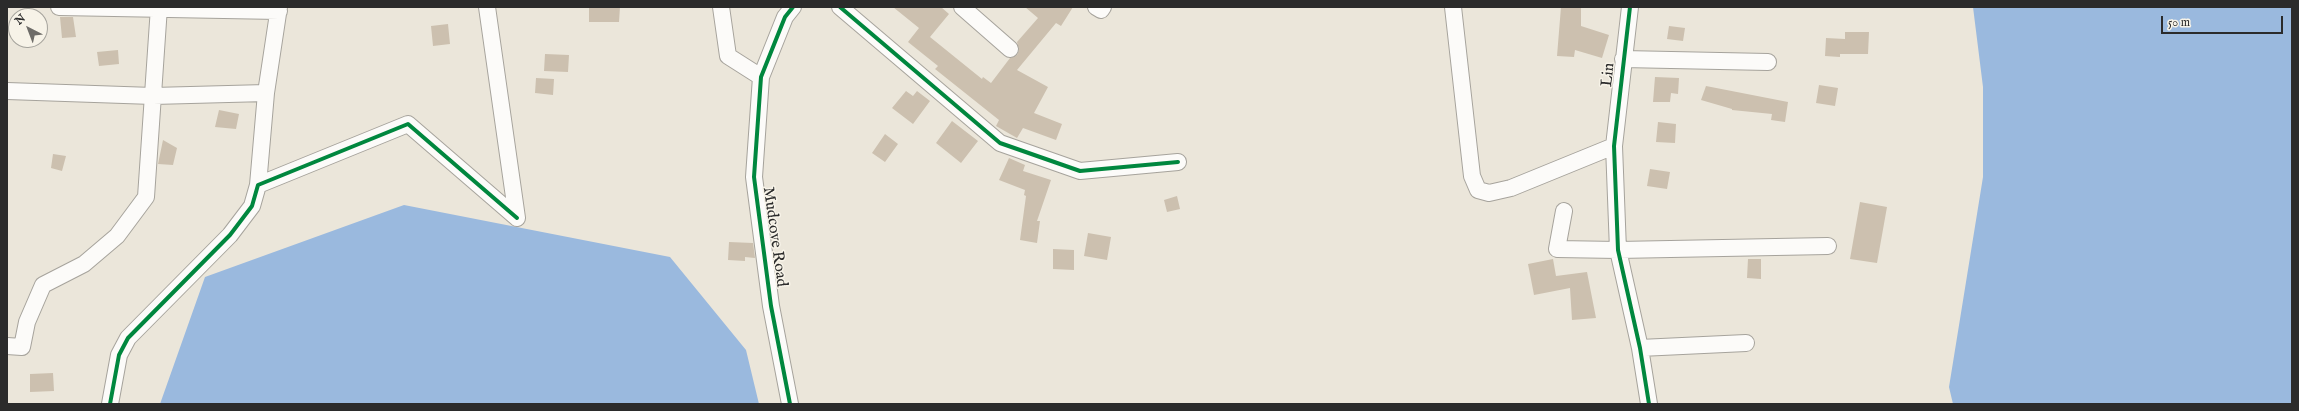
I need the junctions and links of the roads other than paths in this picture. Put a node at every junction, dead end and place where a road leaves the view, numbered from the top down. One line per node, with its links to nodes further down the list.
1 (59, 7): 11 (street)
2 (487, 7): 22 (street)
3 (721, 7): 16 (street)
4 (793, 7): 16 (street, Mudcove Road)
5 (840, 7): 21 (street)
6 (962, 7): 13 (street)
7 (1096, 7): 8 (street)
8 (1103, 7)
9 (1453, 7): 20 (street)
10 (1630, 7): 14 (street, Lin)
11 (159, 8): 12 (street); 19 (street)
12 (279, 9): 18 (street)
13 (1010, 49)
14 (1623, 59): 15 (street); 20 (street, Lin)
15 (1768, 62)
16 (762, 77): 30 (street, Mudcove Road)
17 (7, 92): 19 (street)
18 (266, 93): 19 (street); 22 (street)
19 (153, 96): 27 (street)
20 (1614, 146): 25 (street, Lin)
21 (1178, 162)
22 (258, 185): 29 (street)
23 (1564, 211): 25 (street)
24 (1828, 246): 25 (street)
25 (1618, 250): 28 (street, Lin)
26 (1746, 343): 28 (street)
27 (7, 346)
28 (1640, 348): 31 (street, Lin)
29 (110, 404)
30 (790, 404)
31 (1649, 404)

